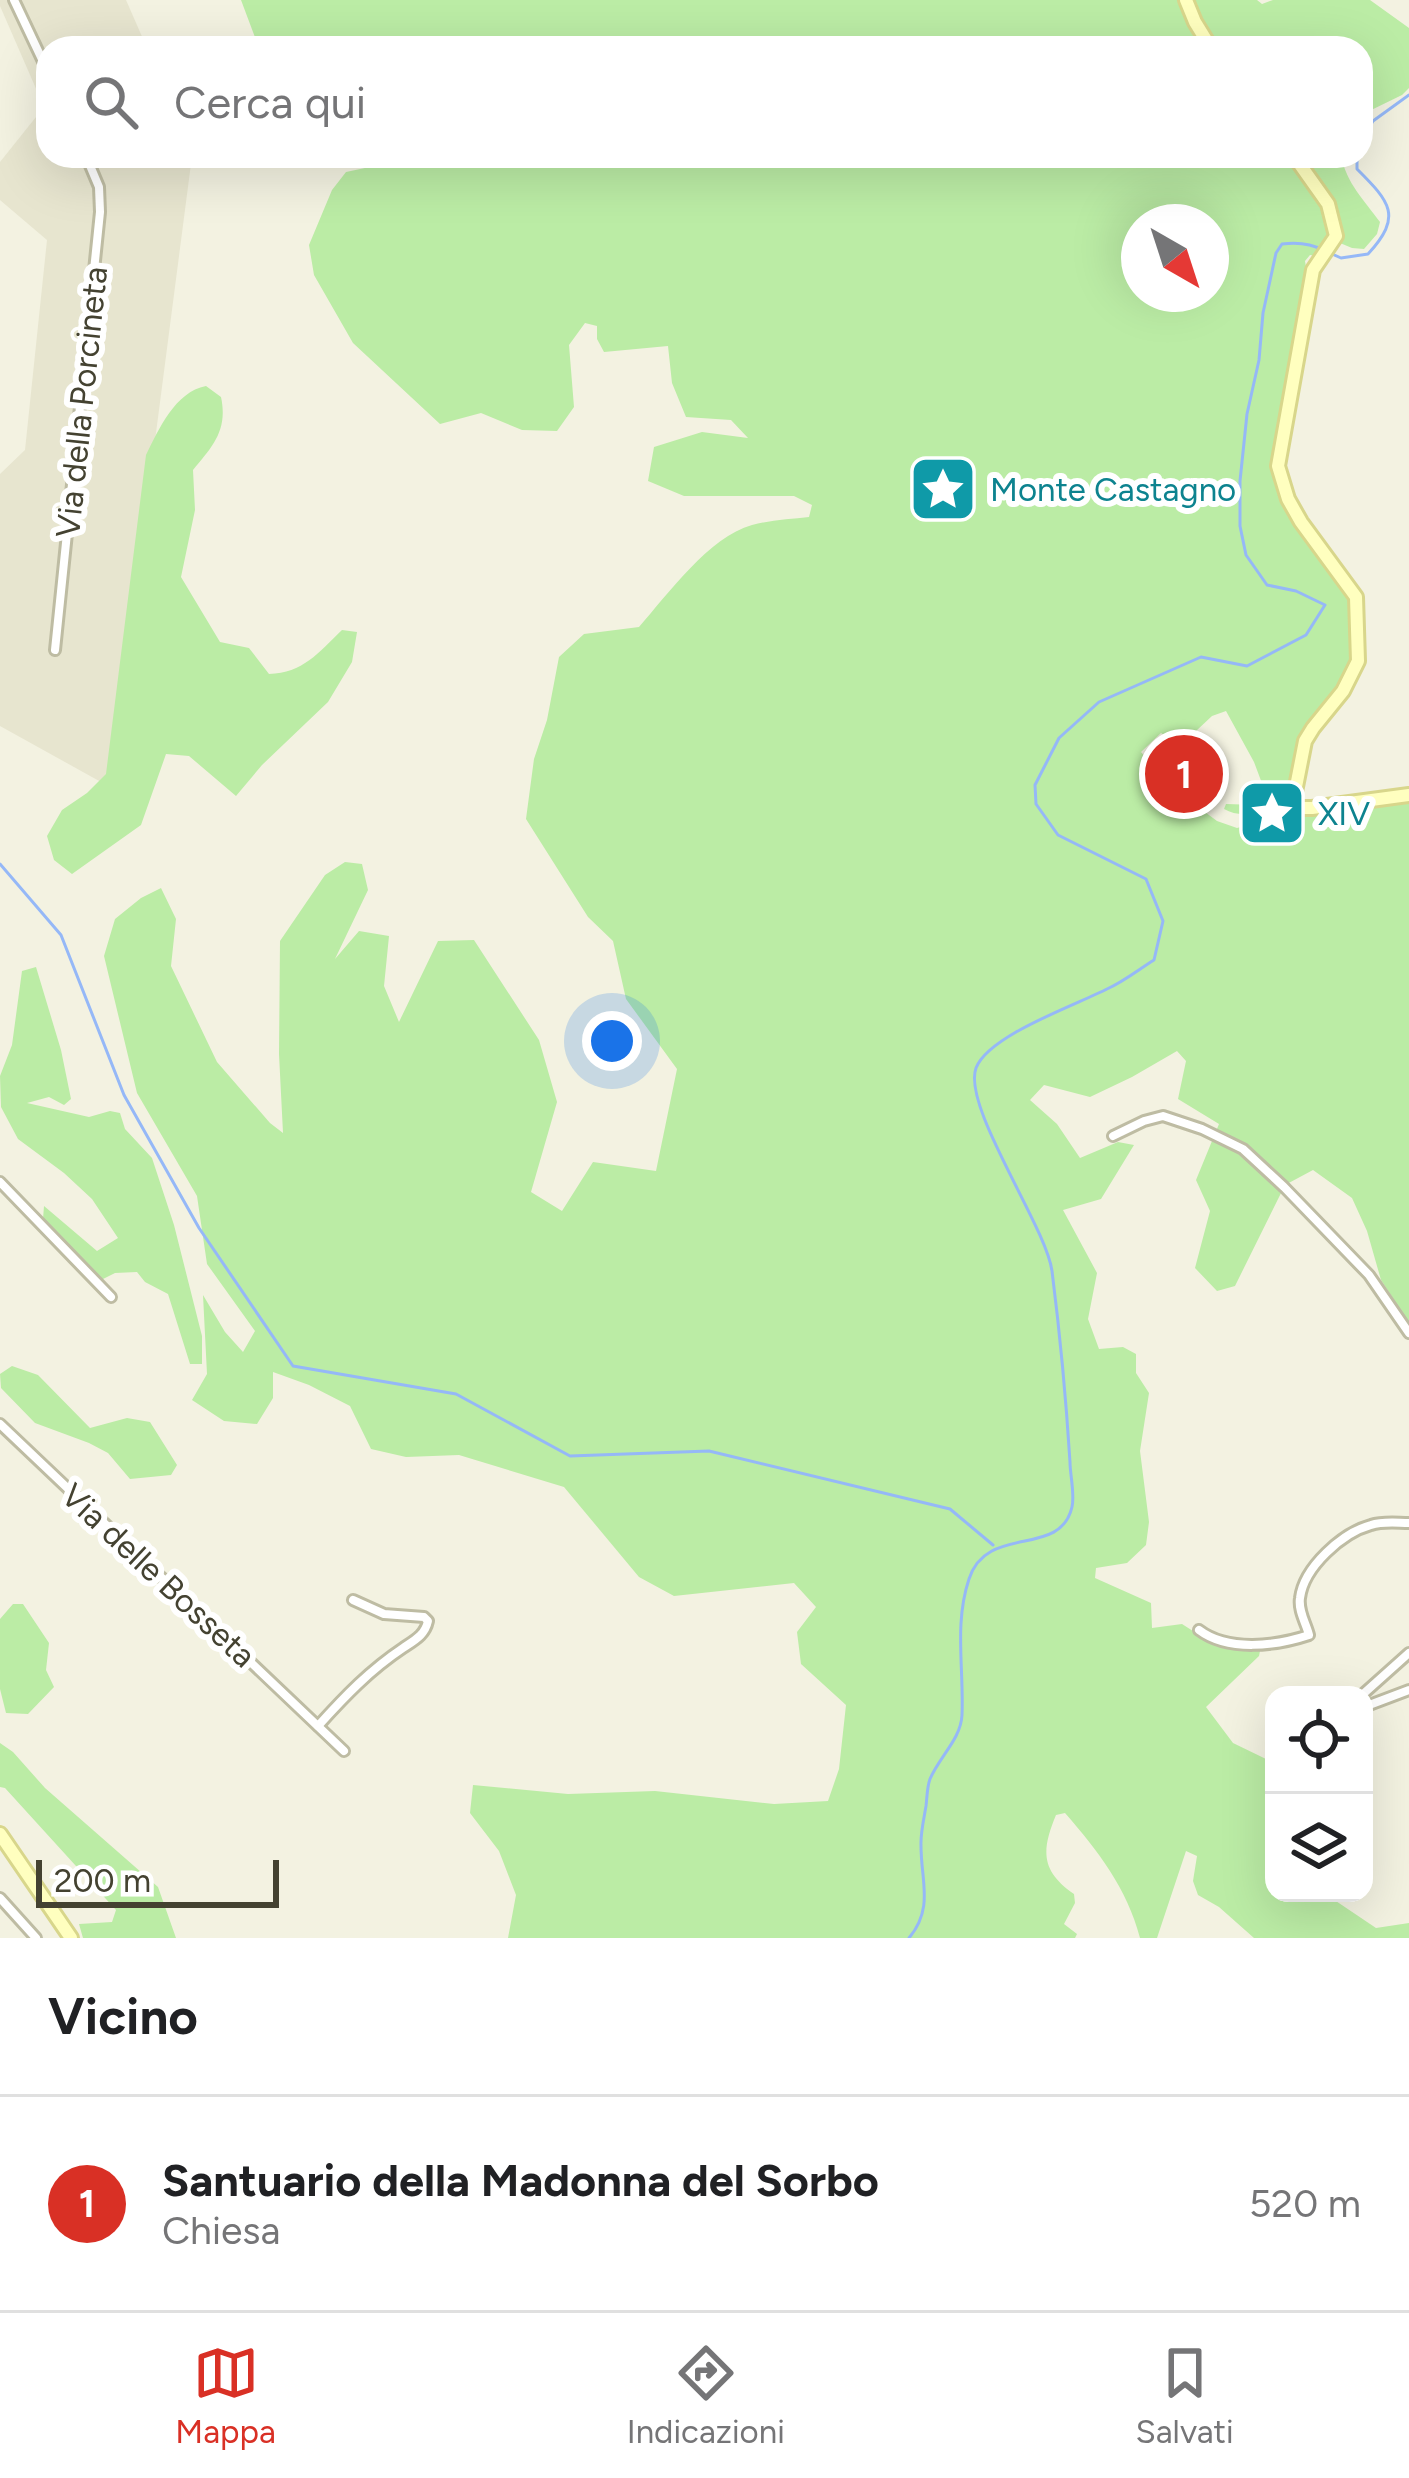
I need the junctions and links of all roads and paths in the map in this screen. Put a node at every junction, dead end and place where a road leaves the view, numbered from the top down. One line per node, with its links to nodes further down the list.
1 (14, 0): 4 (street)
2 (1186, 0): 3 (street)
3 (1204, 36)
4 (36, 47)
5 (92, 168): 7 (street, Via della Porcineta)
6 (1304, 168): 8 (street)
7 (55, 650)
8 (1409, 795)
9 (1113, 1136): 12 (street)
10 (0, 1182): 11 (street)
11 (111, 1298)
12 (1409, 1333)
13 (0, 1424): 21 (street, Via delle Bosseta)
14 (1409, 1522): 16 (street)
15 (353, 1600): 21 (street)
16 (1199, 1630)
17 (1409, 1653): 18 (street)
18 (1372, 1686)
19 (1409, 1690): 20 (street)
20 (1373, 1704)
21 (318, 1726): 22 (street, Via delle Bosseta)
22 (344, 1750)
23 (0, 1834): 26 (street)
24 (0, 1898): 25 (street)
25 (36, 1938)
26 (71, 1938)

